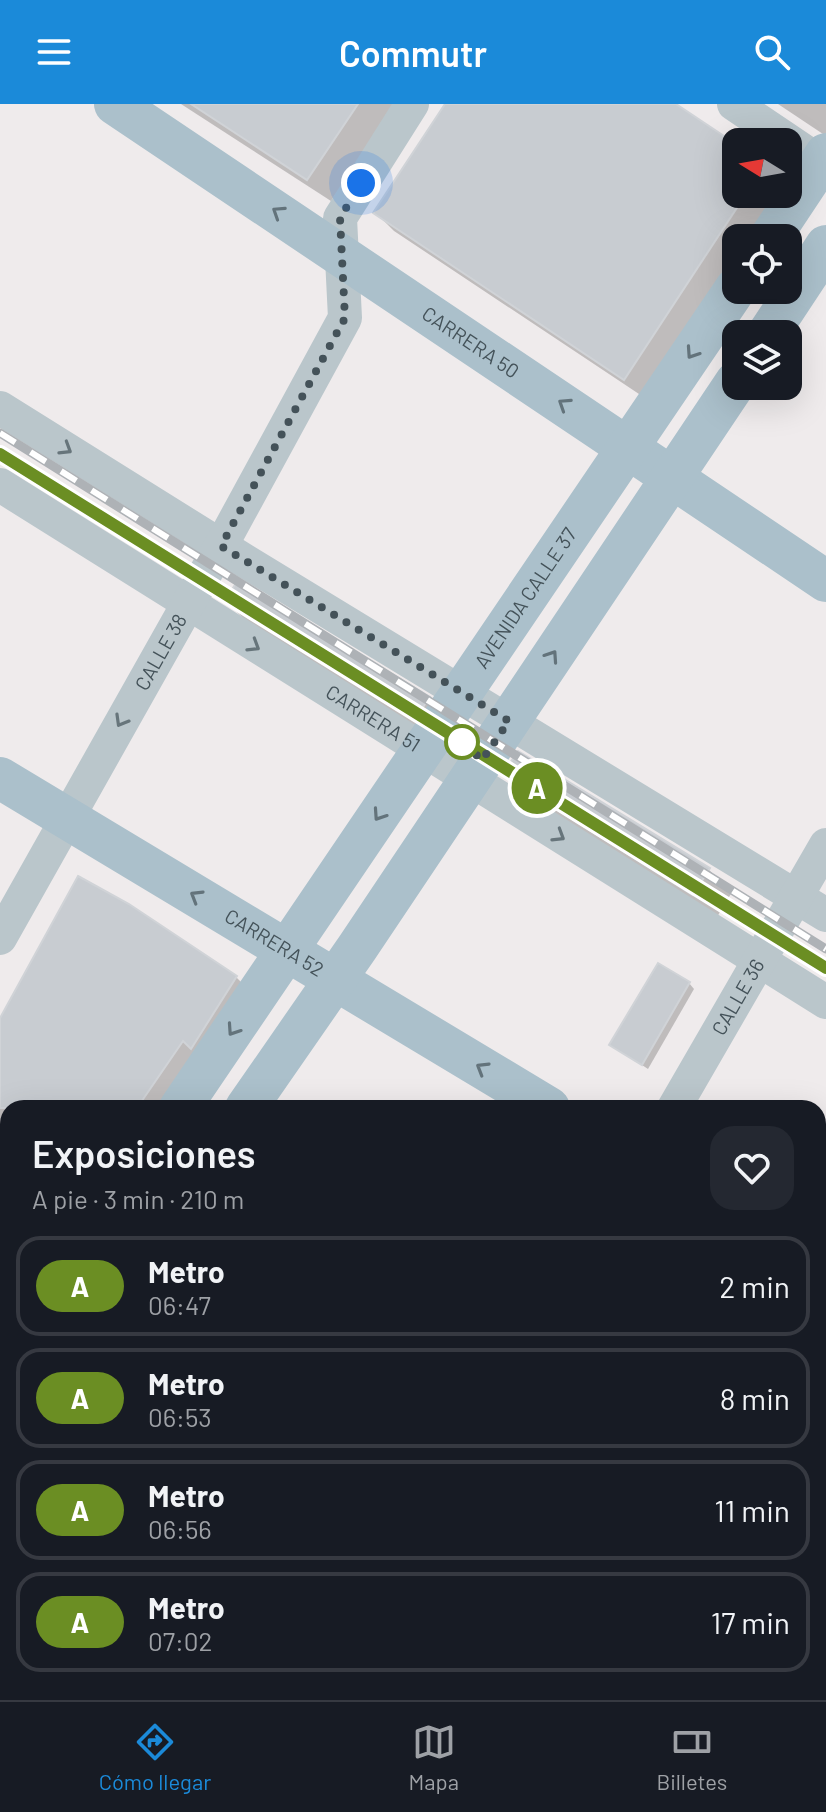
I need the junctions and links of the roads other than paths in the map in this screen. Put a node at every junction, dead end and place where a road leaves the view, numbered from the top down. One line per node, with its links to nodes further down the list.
1 (115, 104): 7 (main road, CARRERA 50, one-way to 1)
2 (412, 104): 7 (street, CALLE 38)
3 (734, 104): 4 (street)
4 (824, 161): 5 (main road)
5 (780, 224)
6 (826, 246): 9 (main road)
7 (341, 254): 12 (main road, CARRERA 50, one-way to 7); 15 (street, CALLE 38)
8 (725, 304): 12 (main road, AVENIDA CALLE 37, one-way to 12)
9 (777, 320)
10 (724, 400): 13 (main road)
11 (0, 408): 15 (street, one-way to 15)
12 (629, 447): 13 (main road, CARRERA 50); 18 (main road, AVENIDA CALLE 37)
13 (673, 477): 16 (main road, CARRERA 50); 19 (main road, one-way to 13)
14 (0, 485): 17 (street, CARRERA 51)
15 (221, 546): 17 (street, CALLE 38); 18 (street)
16 (826, 581)
17 (187, 605): 20 (street, CARRERA 51, one-way to 20); 23 (street, CALLE 38, one-way to 23)
18 (463, 694): 19 (street); 20 (main road, AVENIDA CALLE 37)
19 (509, 721): 22 (main road); 25 (street)
20 (423, 751): 22 (street, CARRERA 51); 28 (main road, AVENIDA CALLE 37, one-way to 28)
21 (0, 778): 23 (main road, CARRERA 52)
22 (469, 779): 29 (street, CARRERA 51, one-way to 29); 30 (main road)
23 (66, 818): 27 (street, CALLE 38); 28 (main road, CARRERA 52, one-way to 23)
24 (826, 845): 25 (street, CALLE 36)
25 (795, 896): 26 (street); 29 (street, CALLE 36)
26 (826, 915)
27 (0, 938)
28 (286, 951): 30 (main road, CARRERA 52); 32 (main road, AVENIDA CALLE 37, one-way to 32)
29 (759, 960): 31 (street, CARRERA 51); 35 (street, CALLE 36)
30 (335, 980): 33 (main road); 34 (main road, CARRERA 52, one-way to 30)
31 (826, 1002)
32 (185, 1100)
33 (252, 1100)
34 (536, 1100)
35 (679, 1100)

